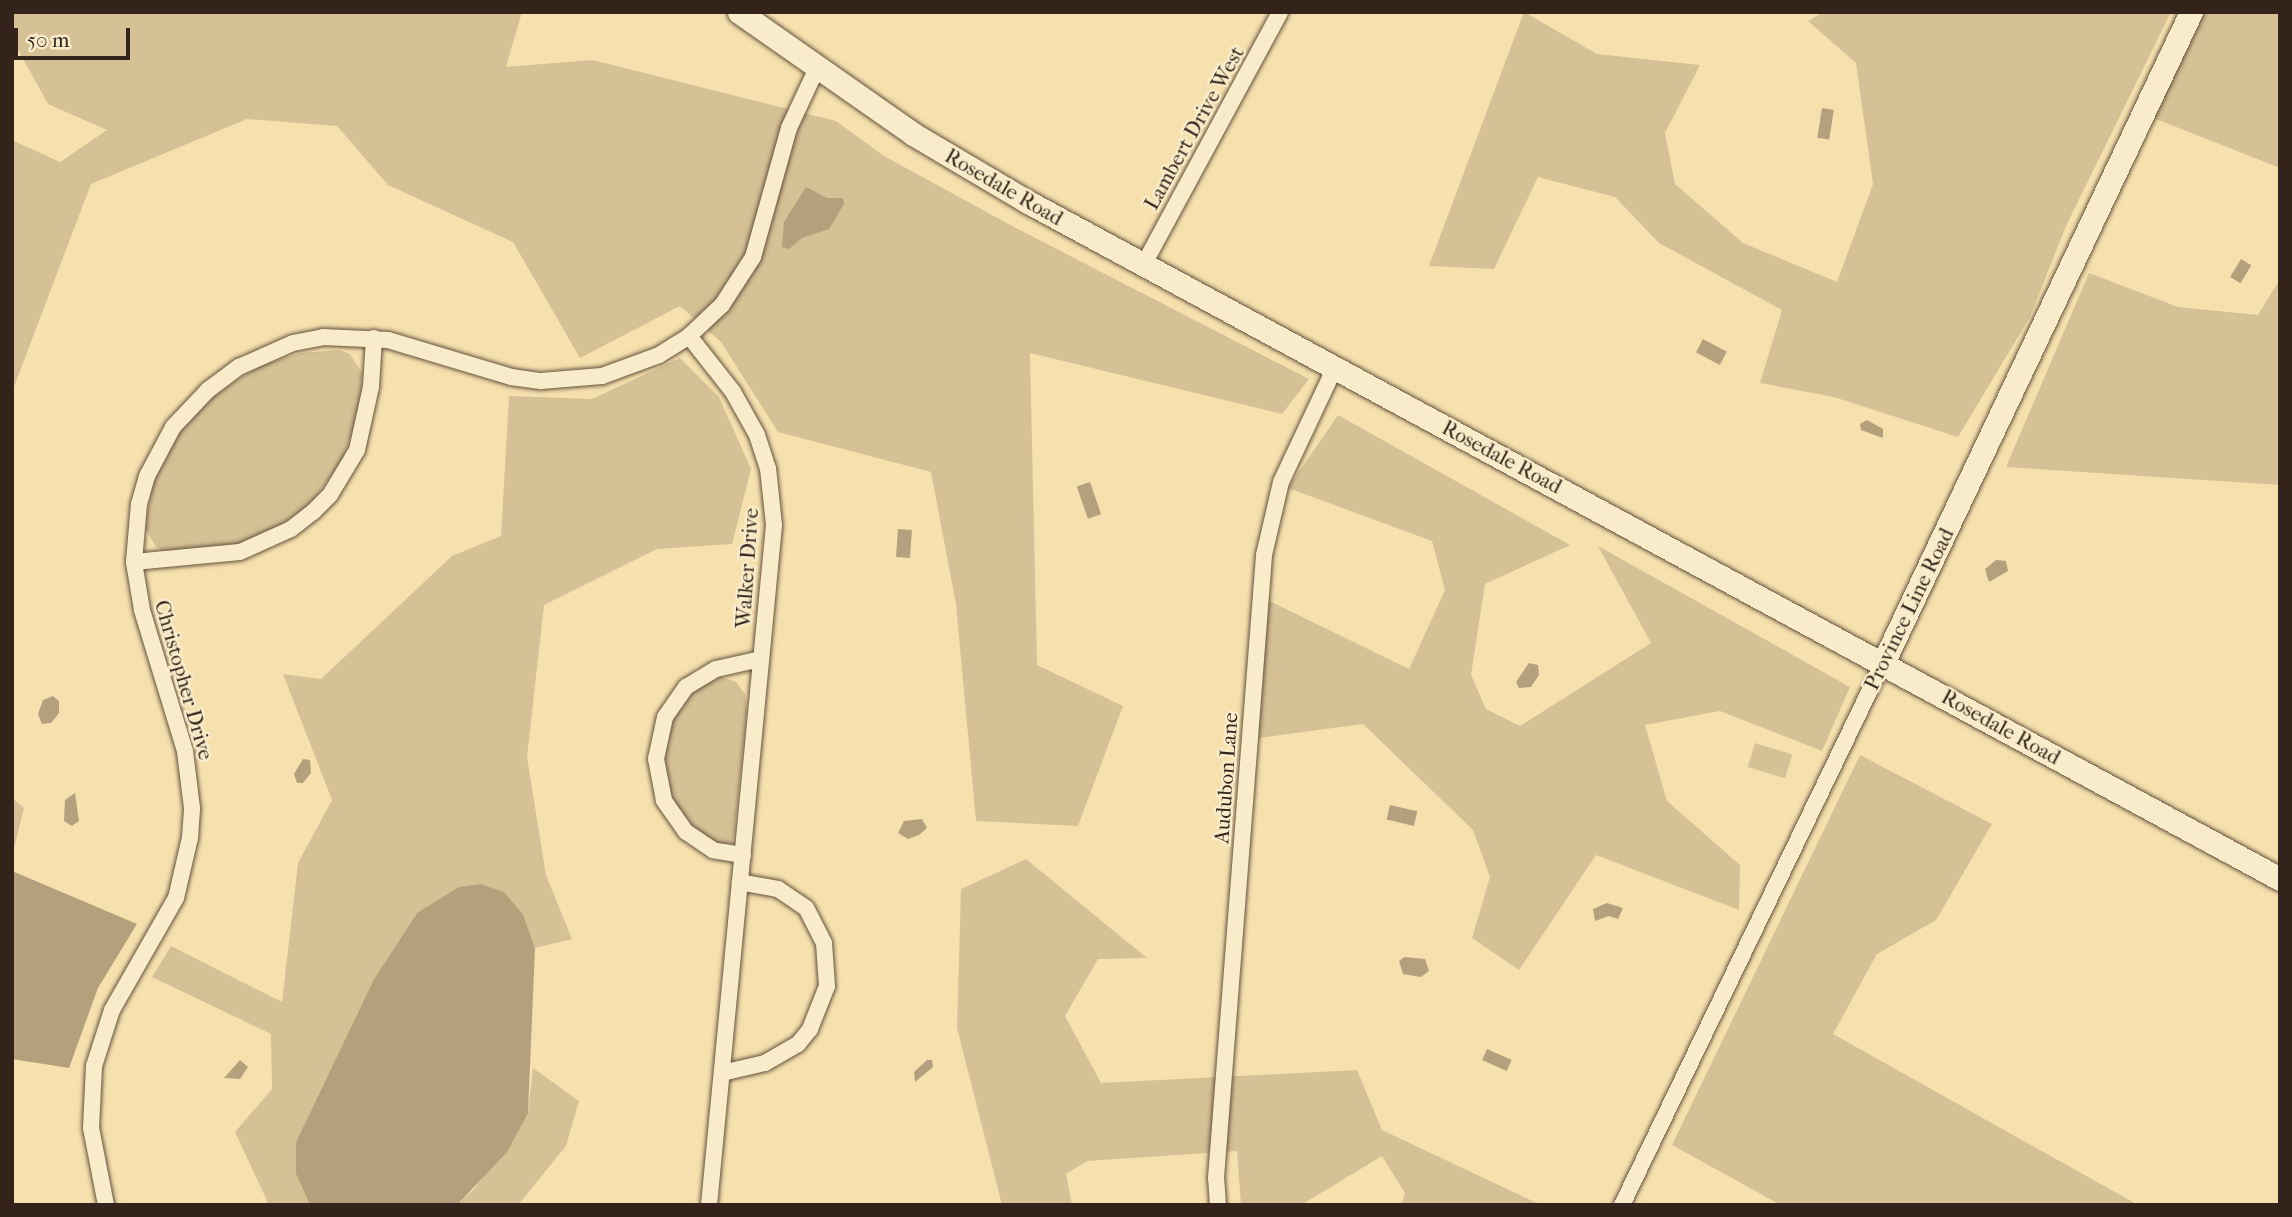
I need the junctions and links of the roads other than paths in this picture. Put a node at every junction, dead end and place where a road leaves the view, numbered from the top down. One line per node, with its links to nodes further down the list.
1 (739, 12): 4 (street, Rosedale Road)
2 (1280, 12): 5 (street, Lambert Drive West)
3 (2191, 12): 11 (street, Province Line Road)
4 (817, 68): 5 (street, Rosedale Road); 6 (street, Christopher Drive)
5 (1144, 264): 8 (street, Rosedale Road)
6 (689, 336): 7 (street, Christopher Drive); 10 (street, Walker Drive)
7 (374, 338): 9 (street, Christopher Drive); 9 (street)
8 (1335, 367): 11 (street, Rosedale Road); 18 (street, Audubon Lane)
9 (134, 562): 16 (street, Christopher Drive)
10 (761, 659): 12 (street, Walker Drive); 12 (street, Walker Drive)
11 (1883, 663): 13 (street, Rosedale Road); 19 (street, Province Line Road)
12 (743, 855): 14 (street, Walker Drive)
13 (2280, 879)
14 (740, 883): 15 (street, Walker Drive); 15 (street)
15 (722, 1073): 17 (street, Walker Drive)
16 (106, 1205)
17 (709, 1205)
18 (1218, 1205)
19 (1622, 1205)

